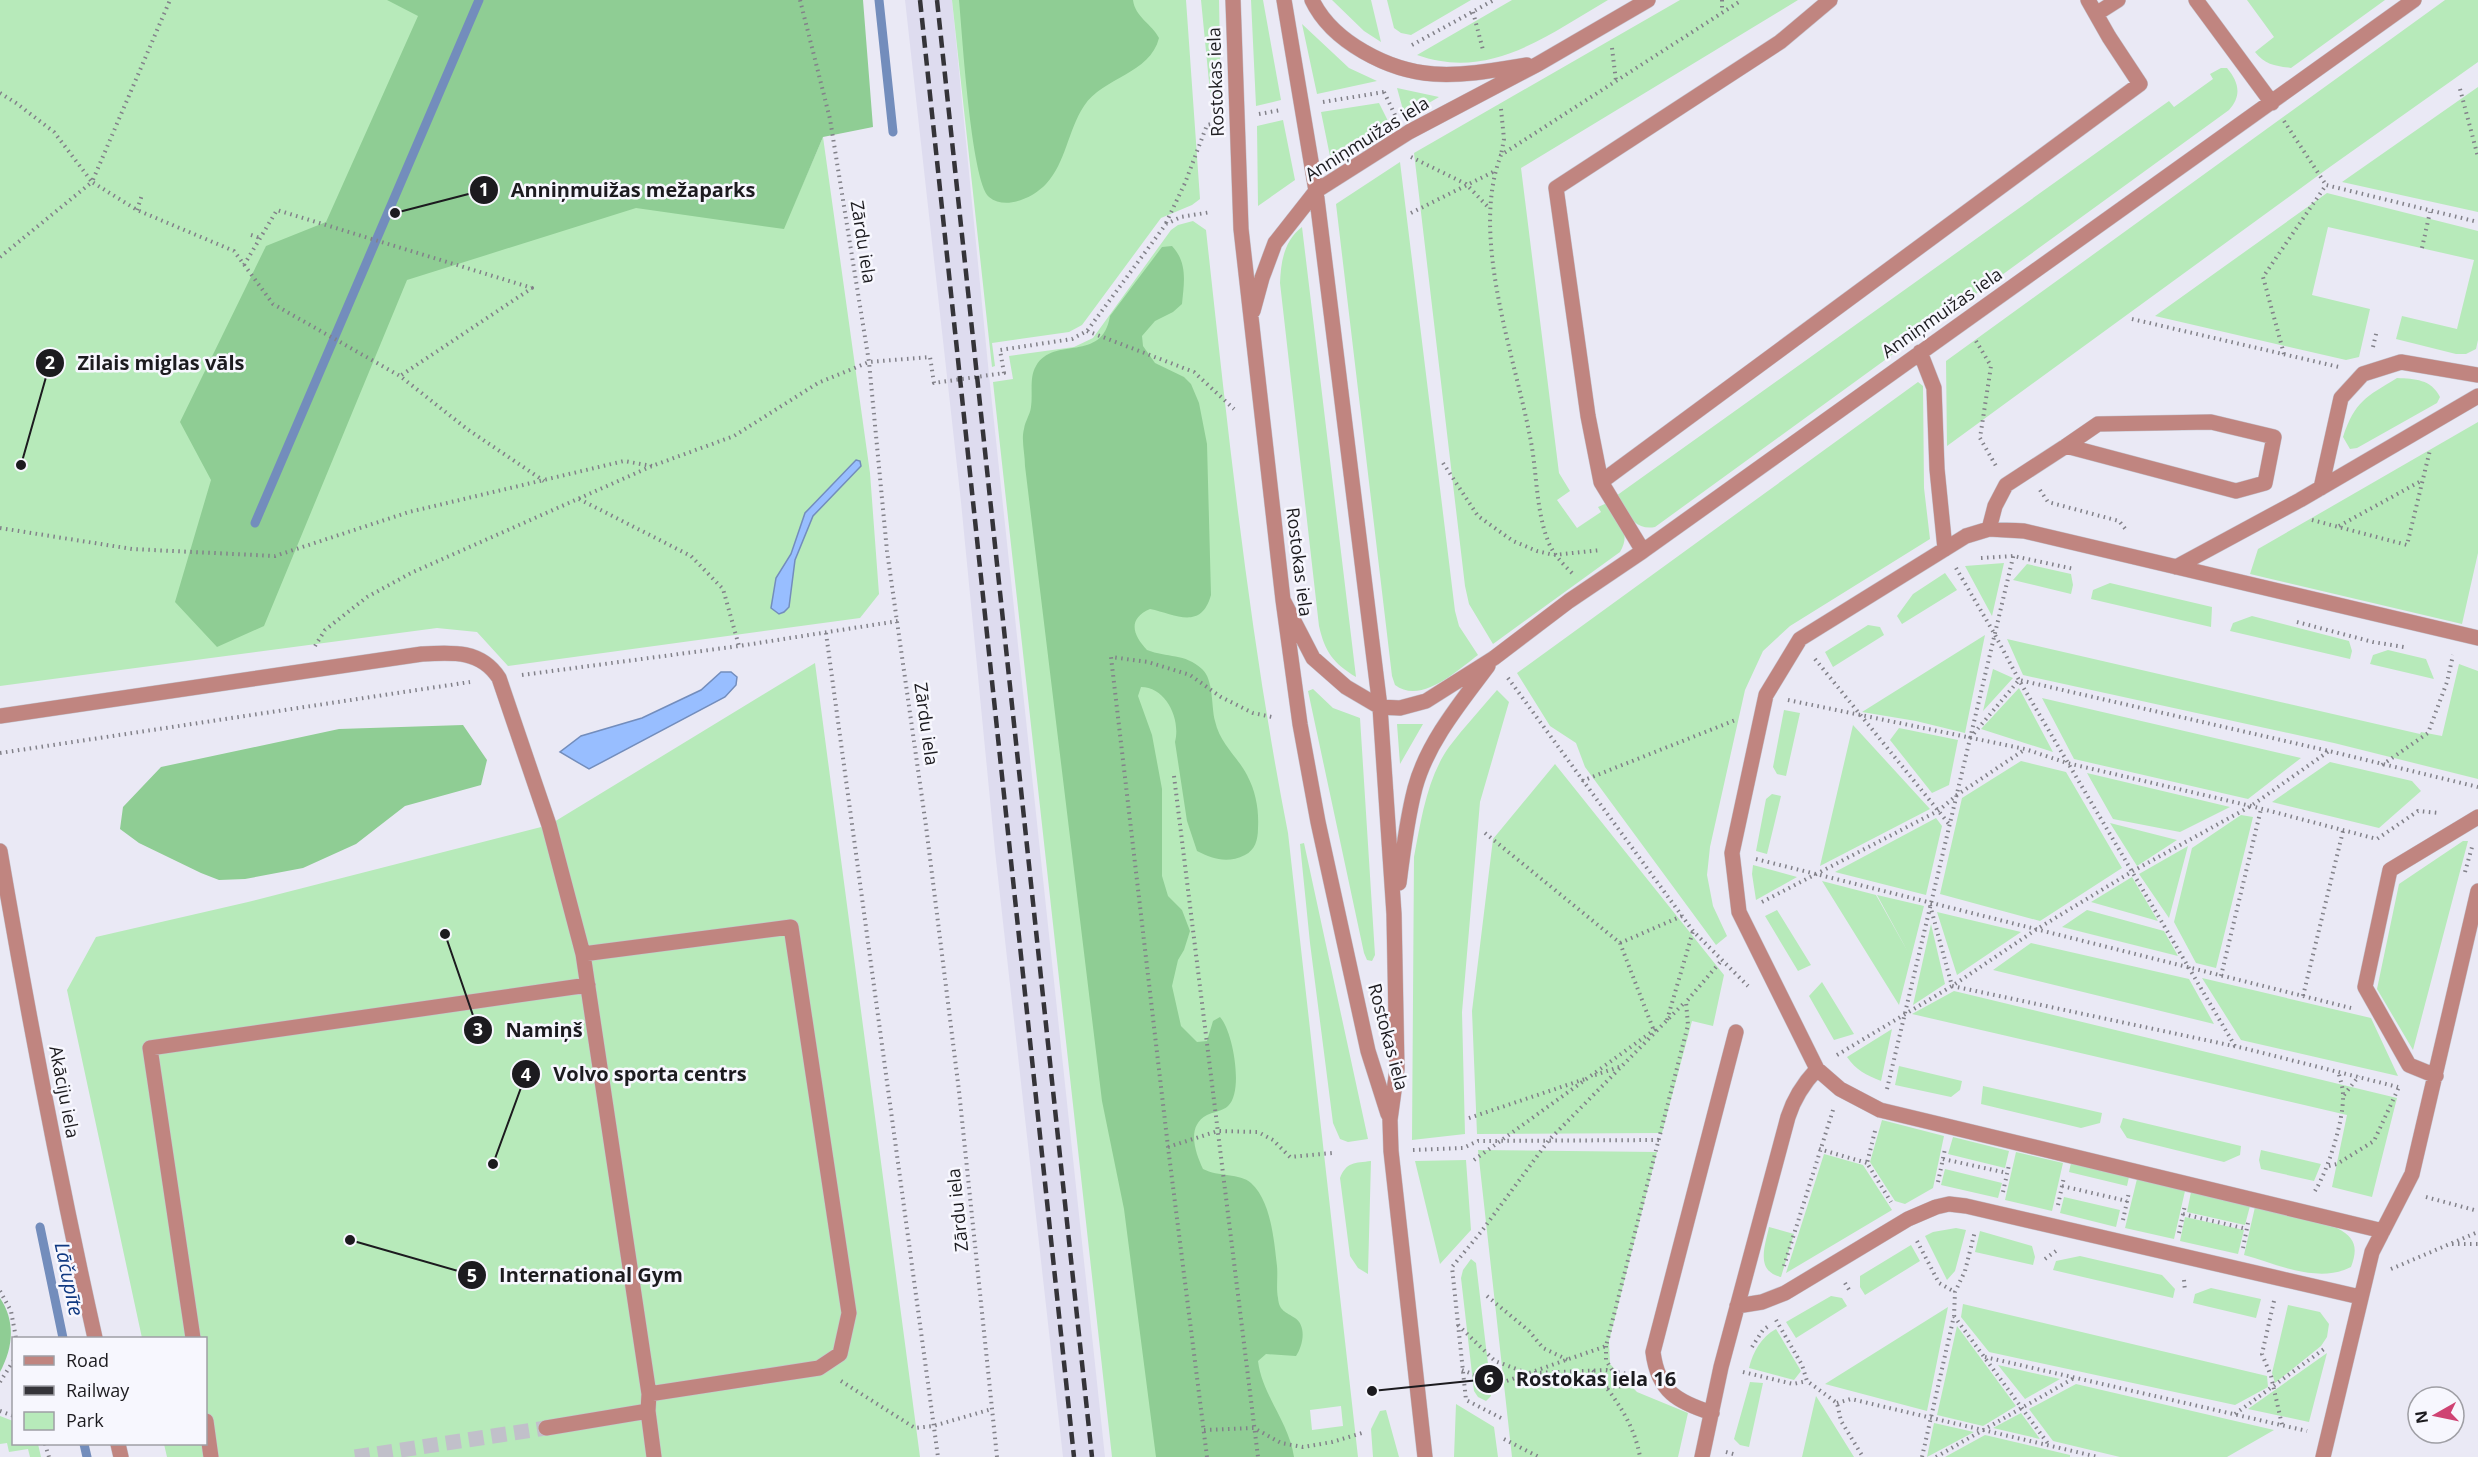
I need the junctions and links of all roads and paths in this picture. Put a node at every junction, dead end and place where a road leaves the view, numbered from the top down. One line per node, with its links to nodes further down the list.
1 (170, 0): 31 (path)
2 (800, 0): 56 (path, Zārdu iela)
3 (1233, 0): 50 (street, Rostokas iela)
4 (1284, 0): 34 (street, Rostokas iela)
5 (1312, 0): 17 (street, Anniņmuižas iela)
6 (1494, 0): 16 (path)
7 (1648, 0): 17 (street, Anniņmuižas iela)
8 (1722, 0): 14 (path)
9 (1830, 0): 69 (street)
10 (2088, 0): 15 (street)
11 (2118, 0): 15 (street)
12 (2196, 0): 23 (street)
13 (2414, 0): 23 (street, Anniņmuižas iela)
14 (1722, 13)
15 (2096, 14): 69 (street)
16 (1412, 45)
17 (1538, 64): 34 (street, Anniņmuižas iela)
18 (1388, 85): 20 (path)
19 (2460, 89): 29 (path)
20 (1384, 92): 22 (path); 26 (path)
21 (0, 93): 31 (path)
22 (1319, 102)
23 (2272, 103): 33 (path); 48 (street, Anniņmuižas iela)
24 (1282, 110): 25 (path)
25 (1256, 115)
26 (1397, 121)
27 (1207, 125): 42 (path)
28 (1404, 153): 32 (path)
29 (2478, 157)
30 (1495, 170): 32 (path)
31 (92, 182): 37 (path); 46 (path)
32 (1466, 184): 36 (path); 40 (path)
33 (2326, 185): 39 (path); 55 (path)
34 (1316, 191): 50 (street, Anniņmuižas iela); 102 (street, Rostokas iela)
35 (142, 195): 37 (path)
36 (1490, 208)
37 (137, 210): 47 (path)
38 (1210, 212): 42 (path)
39 (2430, 212): 41 (path); 45 (path)
40 (1411, 213)
41 (2478, 222)
42 (1166, 224): 52 (path)
43 (251, 235): 44 (path)
44 (260, 238): 47 (path); 59 (path)
45 (2422, 248)
46 (0, 257)
47 (244, 265): 59 (path)
48 (1965, 320): 53 (street, Anniņmuižas iela); 70 (path)
49 (2132, 320): 55 (path)
50 (1250, 323): 84 (street, Rostokas iela)
51 (2377, 330): 54 (path)
52 (1088, 331): 56 (path); 61 (path)
53 (1920, 352): 78 (street, Anniņmuižas iela); 79 (street)
54 (2371, 353)
55 (2284, 354): 57 (path)
56 (869, 362): 65 (path); 85 (path, Zārdu iela)
57 (2347, 368)
58 (2478, 375): 71 (street)
59 (400, 376): 67 (path)
60 (2478, 396): 62 (street)
61 (1234, 409)
62 (2439, 419): 68 (path); 71 (street)
63 (2066, 446): 63 (street); 66 (street)
64 (1443, 463): 78 (path)
65 (652, 466): 67 (path); 72 (path)
66 (2026, 470): 70 (street); 81 (path)
67 (544, 481): 75 (path)
68 (2421, 481): 74 (path); 74 (path)
69 (1601, 482): 78 (street)
70 (2006, 485): 76 (street)
71 (2321, 488): 73 (street)
72 (579, 499): 90 (path); 96 (path)
73 (2279, 512): 74 (path); 82 (street)
74 (2338, 527)
75 (0, 528)
76 (1989, 529): 77 (street); 79 (street)
77 (2024, 531): 80 (path); 81 (street)
78 (1643, 552): 95 (street, Anniņmuižas iela)
79 (1948, 554): 80 (path); 88 (path); 101 (street)
80 (2013, 556): 83 (path); 88 (path)
81 (2128, 556): 82 (street)
82 (2176, 567): 89 (street)
83 (2080, 571)
84 (1283, 600): 102 (street); 162 (street, Rostokas iela)
85 (898, 621): 87 (path); 236 (path, Zārdu iela)
86 (2294, 621): 91 (path)
87 (826, 633): 90 (path); 243 (path)
88 (1994, 633): 99 (path); 106 (path)
89 (2478, 638)
90 (740, 646): 97 (path)
91 (2408, 647)
92 (2442, 653): 94 (path)
93 (1813, 657): 104 (path)
94 (2462, 657)
95 (1494, 658): 102 (street, Anniņmuižas iela); 131 (street, Anniņmuižas iela)
96 (299, 672): 97 (street); 103 (street)
97 (499, 678): 109 (path); 135 (street)
98 (1508, 678): 113 (path)
99 (2019, 680): 106 (path); 108 (path); 110 (path)
100 (2447, 682): 111 (path)
101 (1765, 702): 104 (path); 113 (path); 125 (street)
102 (1380, 707): 131 (street, Rostokas iela)
103 (0, 716)
104 (1859, 716): 106 (path); 118 (path)
105 (1272, 717): 169 (path)
106 (1969, 739): 107 (path); 115 (path)
107 (2025, 749): 110 (path); 115 (path)
108 (2329, 751): 111 (path); 116 (path)
109 (0, 753)
110 (2067, 763): 116 (path); 126 (path)
111 (2382, 765): 114 (path)
112 (1174, 776): 164 (path)
113 (1582, 781): 132 (path)
114 (2478, 788)
115 (1957, 795): 118 (path); 121 (path)
116 (2251, 806): 117 (path); 126 (path)
117 (2261, 809): 122 (path); 138 (path)
118 (1938, 811): 121 (path); 127 (path)
119 (2449, 814): 122 (path)
120 (2478, 817): 144 (street)
121 (1949, 824): 129 (path)
122 (2343, 831): 141 (path)
123 (1485, 833): 134 (path)
124 (0, 851): 211 (street, Akāciju iela)
125 (1732, 853): 127 (path); 151 (street)
126 (2133, 871): 133 (path); 137 (path)
127 (1816, 874): 129 (path); 130 (path)
128 (2478, 891): 154 (street)
129 (1929, 903): 133 (path); 140 (path); 143 (path)
130 (1752, 907)
131 (1394, 914): 162 (street, Rostokas iela)
132 (1682, 916): 134 (path); 145 (path)
133 (2037, 930): 137 (path); 140 (path)
134 (1620, 944): 146 (path)
135 (583, 954): 139 (street); 220 (street)
136 (1722, 960): 142 (path)
137 (2190, 968): 138 (path); 148 (path)
138 (2221, 976): 141 (path)
139 (588, 985): 212 (street); 233 (street)
140 (1952, 986): 143 (path); 148 (path)
141 (2303, 996): 144 (path)
142 (1686, 1002): 145 (path); 167 (path)
143 (1904, 1015): 149 (path); 160 (path)
144 (2382, 1016): 154 (street)
145 (1666, 1022): 146 (path); 150 (path)
146 (1654, 1031): 155 (path)
147 (1736, 1032): 229 (street)
148 (2236, 1047): 152 (path)
149 (1837, 1054)
150 (1623, 1066): 155 (path); 166 (path)
151 (1817, 1069): 157 (street); 204 (street)
152 (2338, 1071): 153 (path); 158 (path)
153 (2360, 1076): 156 (path); 158 (path)
154 (2436, 1076): 159 (street)
155 (1589, 1077): 161 (path); 165 (path)
156 (2398, 1087): 158 (path); 159 (path)
157 (1840, 1089): 160 (street); 202 (path)
158 (2343, 1095)
159 (2430, 1098): 192 (street)
160 (1880, 1110): 163 (street); 176 (path)
161 (1469, 1118)
162 (1390, 1120): 261 (street, Rostokas iela)
163 (1950, 1127): 168 (street); 174 (path)
164 (1218, 1131): 169 (path); 172 (path); 246 (path)
165 (1502, 1140): 166 (path); 171 (path); 175 (path)
166 (1549, 1140): 167 (path); 209 (path)
167 (1660, 1140): 214 (path)
168 (2014, 1142): 173 (street); 178 (path)
169 (1168, 1147): 247 (path)
170 (1819, 1149): 176 (path)
171 (1410, 1150)
172 (1332, 1153)
173 (2069, 1155): 177 (street); 180 (path)
174 (1943, 1159): 178 (path); 184 (path)
175 (1474, 1160)
176 (1867, 1162): 189 (path)
177 (2134, 1171): 179 (street); 183 (path)
178 (2007, 1173): 187 (path)
179 (2190, 1184): 182 (street); 188 (path)
180 (2062, 1186): 183 (path); 190 (path)
181 (2421, 1196): 186 (path)
182 (2254, 1200): 191 (path); 192 (street)
183 (2127, 1201): 194 (path)
184 (1936, 1207): 185 (street); 189 (street)
185 (1980, 1209): 187 (street); 200 (path)
186 (2478, 1211)
187 (1998, 1214): 190 (street)
188 (2183, 1214): 191 (path); 197 (path)
189 (1904, 1221): 200 (path); 202 (street)
190 (2053, 1226): 194 (street)
191 (2247, 1229): 198 (path)
192 (2384, 1231): 203 (street)
193 (2478, 1232): 195 (path)
194 (2118, 1241): 197 (street)
195 (2449, 1244): 196 (path); 203 (path)
196 (2478, 1244)
197 (2174, 1254): 198 (street)
198 (2238, 1269): 203 (street)
199 (0, 1291): 210 (path)
200 (1955, 1292): 206 (path)
201 (1487, 1296): 217 (path)
202 (1775, 1297): 204 (street); 207 (path)
203 (2360, 1297): 213 (street)
204 (1737, 1306): 238 (street)
205 (1785, 1315): 207 (path)
206 (1954, 1316): 216 (path); 241 (path)
207 (1776, 1321): 215 (path); 227 (path)
208 (2270, 1321): 232 (path)
209 (1458, 1324): 221 (path); 225 (path)
210 (16, 1337)
211 (95, 1337)
212 (193, 1337)
213 (2350, 1342): 232 (path); 250 (street)
214 (1606, 1346): 217 (path); 223 (path)
215 (1748, 1353)
216 (1985, 1357): 226 (path); 235 (path)
217 (1569, 1360): 225 (path)
218 (1745, 1362): 224 (path)
219 (12, 1363): 228 (path)
220 (819, 1368): 233 (street); 243 (path)
221 (1462, 1370): 225 (path); 240 (path)
222 (1593, 1370): 223 (path); 225 (path); 231 (path)
223 (1613, 1371): 229 (path)
224 (1741, 1372): 227 (path); 230 (path)
225 (1528, 1374)
226 (2074, 1377): 235 (path); 239 (path)
227 (1807, 1381): 234 (path)
228 (0, 1382)
229 (1661, 1382): 231 (path); 238 (street)
230 (1739, 1383)
231 (1607, 1388): 263 (path)
232 (2274, 1388): 239 (path); 242 (path)
233 (650, 1394): 237 (street)
234 (1837, 1403): 241 (path); 266 (path)
235 (2022, 1408): 248 (path); 252 (path)
236 (992, 1409): 243 (path); 258 (path, Zārdu iela)
237 (648, 1412): 245 (street); 256 (street)
238 (1712, 1413): 264 (street)
239 (2235, 1414): 242 (path)
240 (1501, 1418)
241 (1931, 1418): 248 (path); 267 (path)
242 (2282, 1425): 250 (path)
243 (933, 1426): 257 (path)
244 (207, 1428): 255 (street)
245 (546, 1428)
246 (1254, 1428): 247 (path); 249 (path); 260 (path)
247 (1204, 1430): 259 (path)
248 (1983, 1430): 252 (path); 268 (path)
249 (1362, 1433)
250 (2328, 1436): 270 (street)
251 (1504, 1440): 262 (path)
252 (2049, 1445): 253 (path)
253 (2075, 1454): 269 (path)
254 (1737, 1455): 265 (path)
255 (211, 1457)
256 (654, 1457)
257 (938, 1457)
258 (997, 1457)
259 (1207, 1457)
260 (1257, 1457)
261 (1425, 1457)
262 (1539, 1457)
263 (1640, 1457)
264 (1702, 1457)
265 (1721, 1457)
266 (1863, 1457)
267 (1922, 1457)
268 (1936, 1457)
269 (2098, 1457)
270 (2323, 1457)

